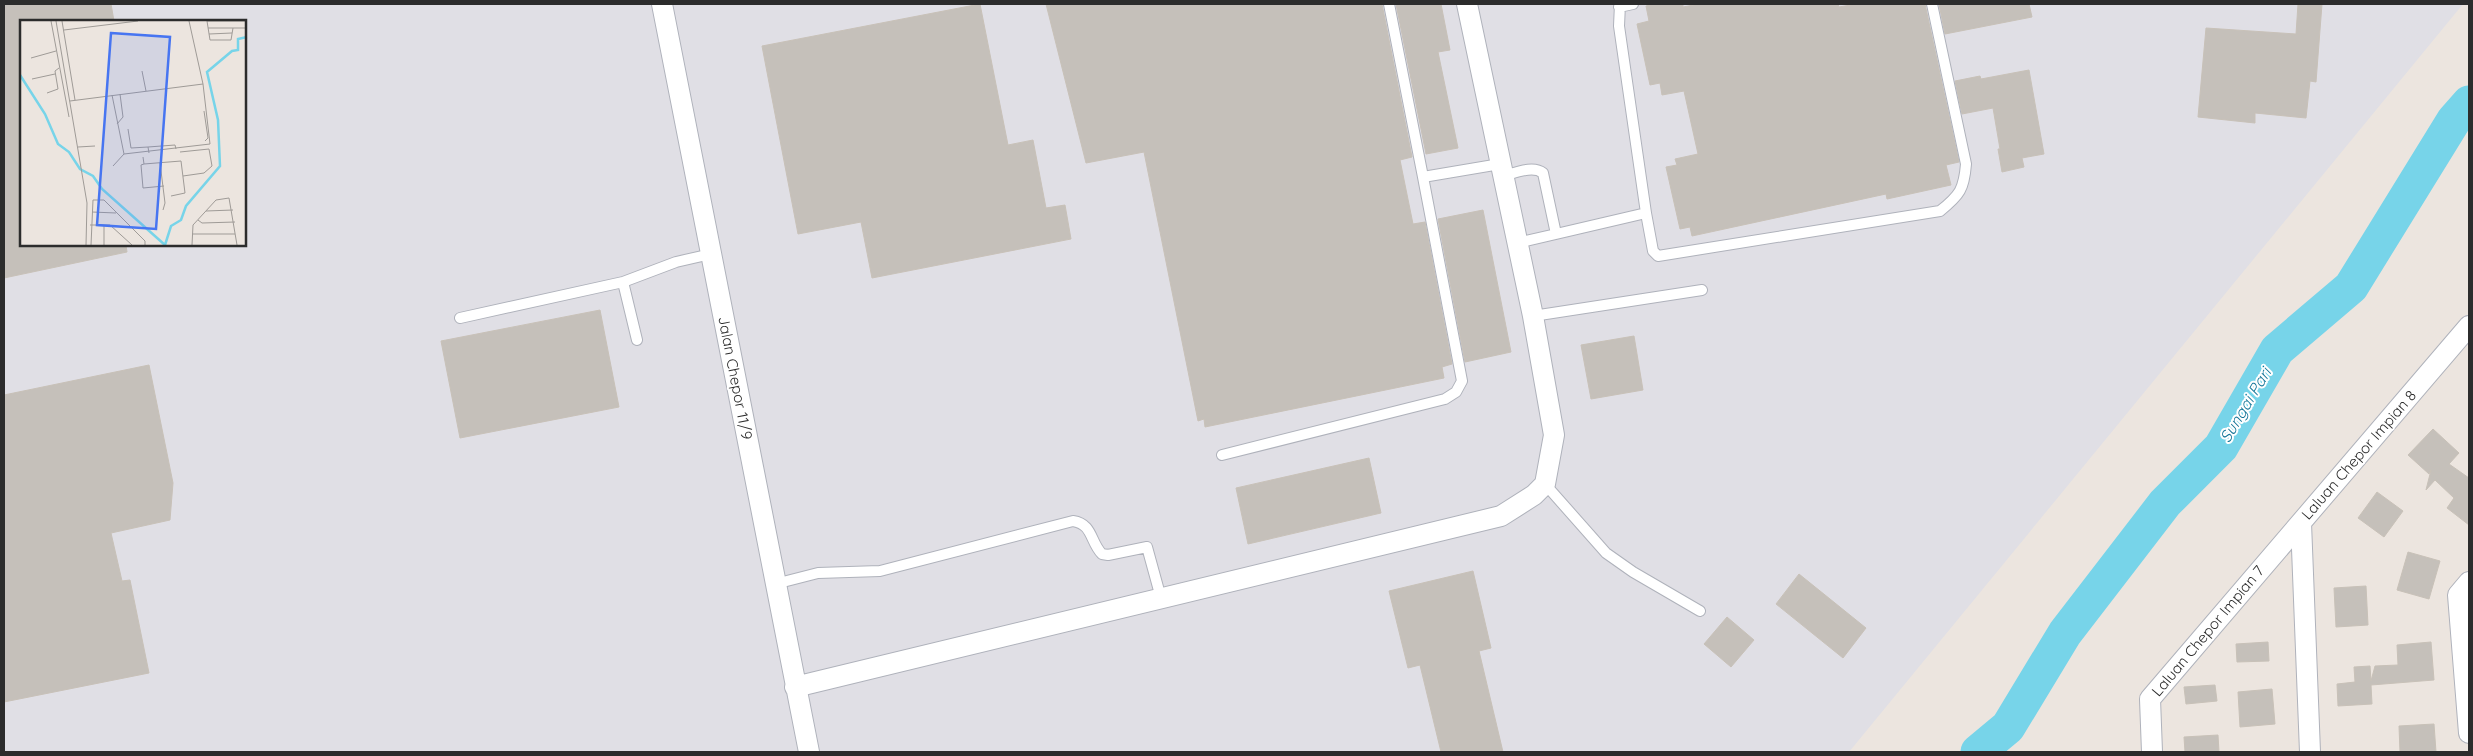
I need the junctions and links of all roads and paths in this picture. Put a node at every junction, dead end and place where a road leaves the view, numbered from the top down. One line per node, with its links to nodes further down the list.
1 (662, 4): 12 (street, Jalan Chepor 11/9)
2 (1389, 4): 8 (lane)
3 (1467, 4): 7 (street)
4 (1633, 4): 6 (lane)
5 (1932, 4): 9 (lane)
6 (1619, 5): 9 (lane)
7 (1501, 170): 8 (lane); 10 (lane); 11 (street)
8 (1423, 177): 19 (lane)
9 (1646, 213): 10 (lane)
10 (1556, 234): 11 (lane)
11 (1517, 243): 15 (street)
12 (711, 254): 13 (lane); 23 (street, Jalan Chepor 11/9)
13 (623, 282): 16 (lane); 18 (lane)
14 (1702, 290): 15 (lane)
15 (1532, 316): 20 (street)
16 (460, 318)
17 (2469, 326): 21 (street, Laluan Chepor Impian 8)
18 (637, 340)
19 (1222, 455)
20 (1545, 484): 24 (street); 25 (lane)
21 (2300, 523): 30 (street, Laluan Chepor Impian 7); 31 (street, Laluan Chepor Impian 8)
22 (2469, 582): 26 (street)
23 (775, 584): 24 (lane); 27 (street, Jalan Chepor 11/9)
24 (1161, 598): 27 (street)
25 (1700, 611)
26 (2466, 666): 28 (street)
27 (795, 687): 29 (street, Jalan Chepor 11/9)
28 (2469, 733)
29 (808, 752)
30 (2152, 752)
31 (2310, 752)

